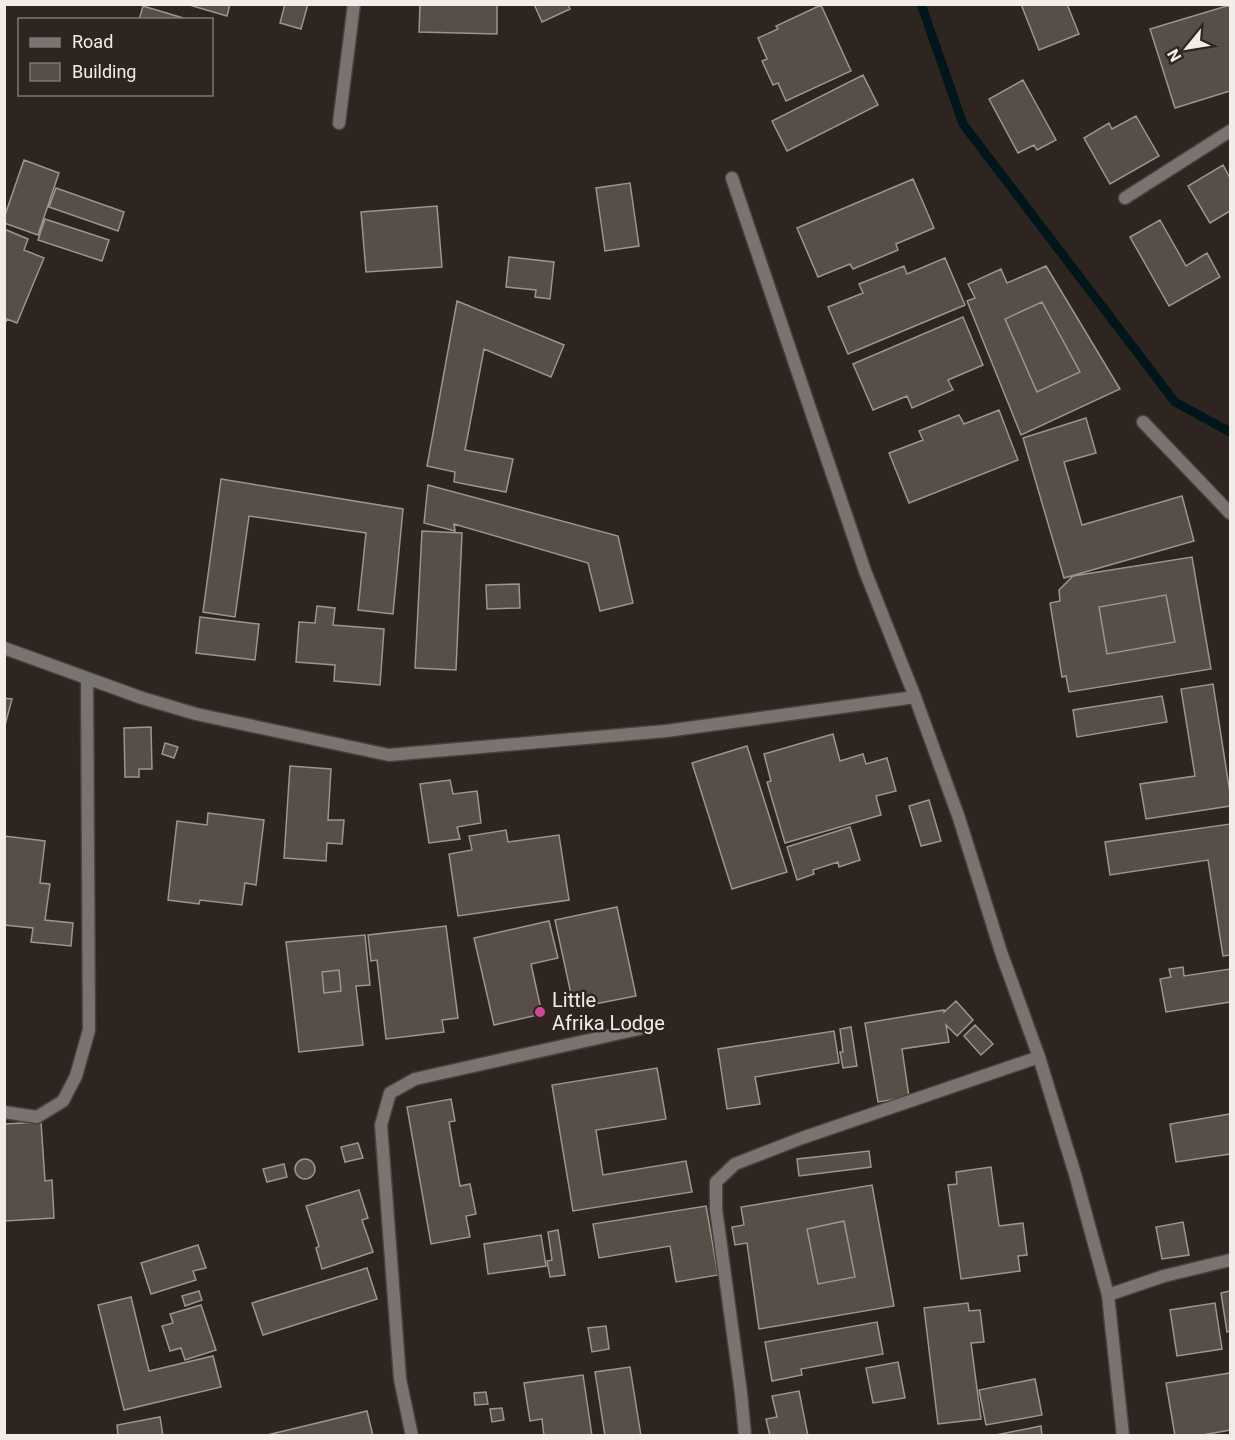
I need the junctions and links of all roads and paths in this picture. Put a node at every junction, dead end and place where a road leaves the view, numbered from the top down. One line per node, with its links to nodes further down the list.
1 (354, 4): 2 (street)
2 (339, 123)
3 (1230, 131): 5 (street)
4 (732, 178): 10 (street)
5 (1125, 198)
6 (1143, 423): 7 (street)
7 (1230, 513)
8 (4, 648): 9 (street)
9 (87, 679): 10 (street); 13 (street)
10 (915, 698): 12 (street)
11 (643, 1028): 16 (street)
12 (1039, 1057): 15 (street); 17 (street)
13 (4, 1112)
14 (1230, 1260): 15 (street)
15 (1108, 1295): 18 (street)
16 (412, 1436)
17 (745, 1436)
18 (1123, 1436)

